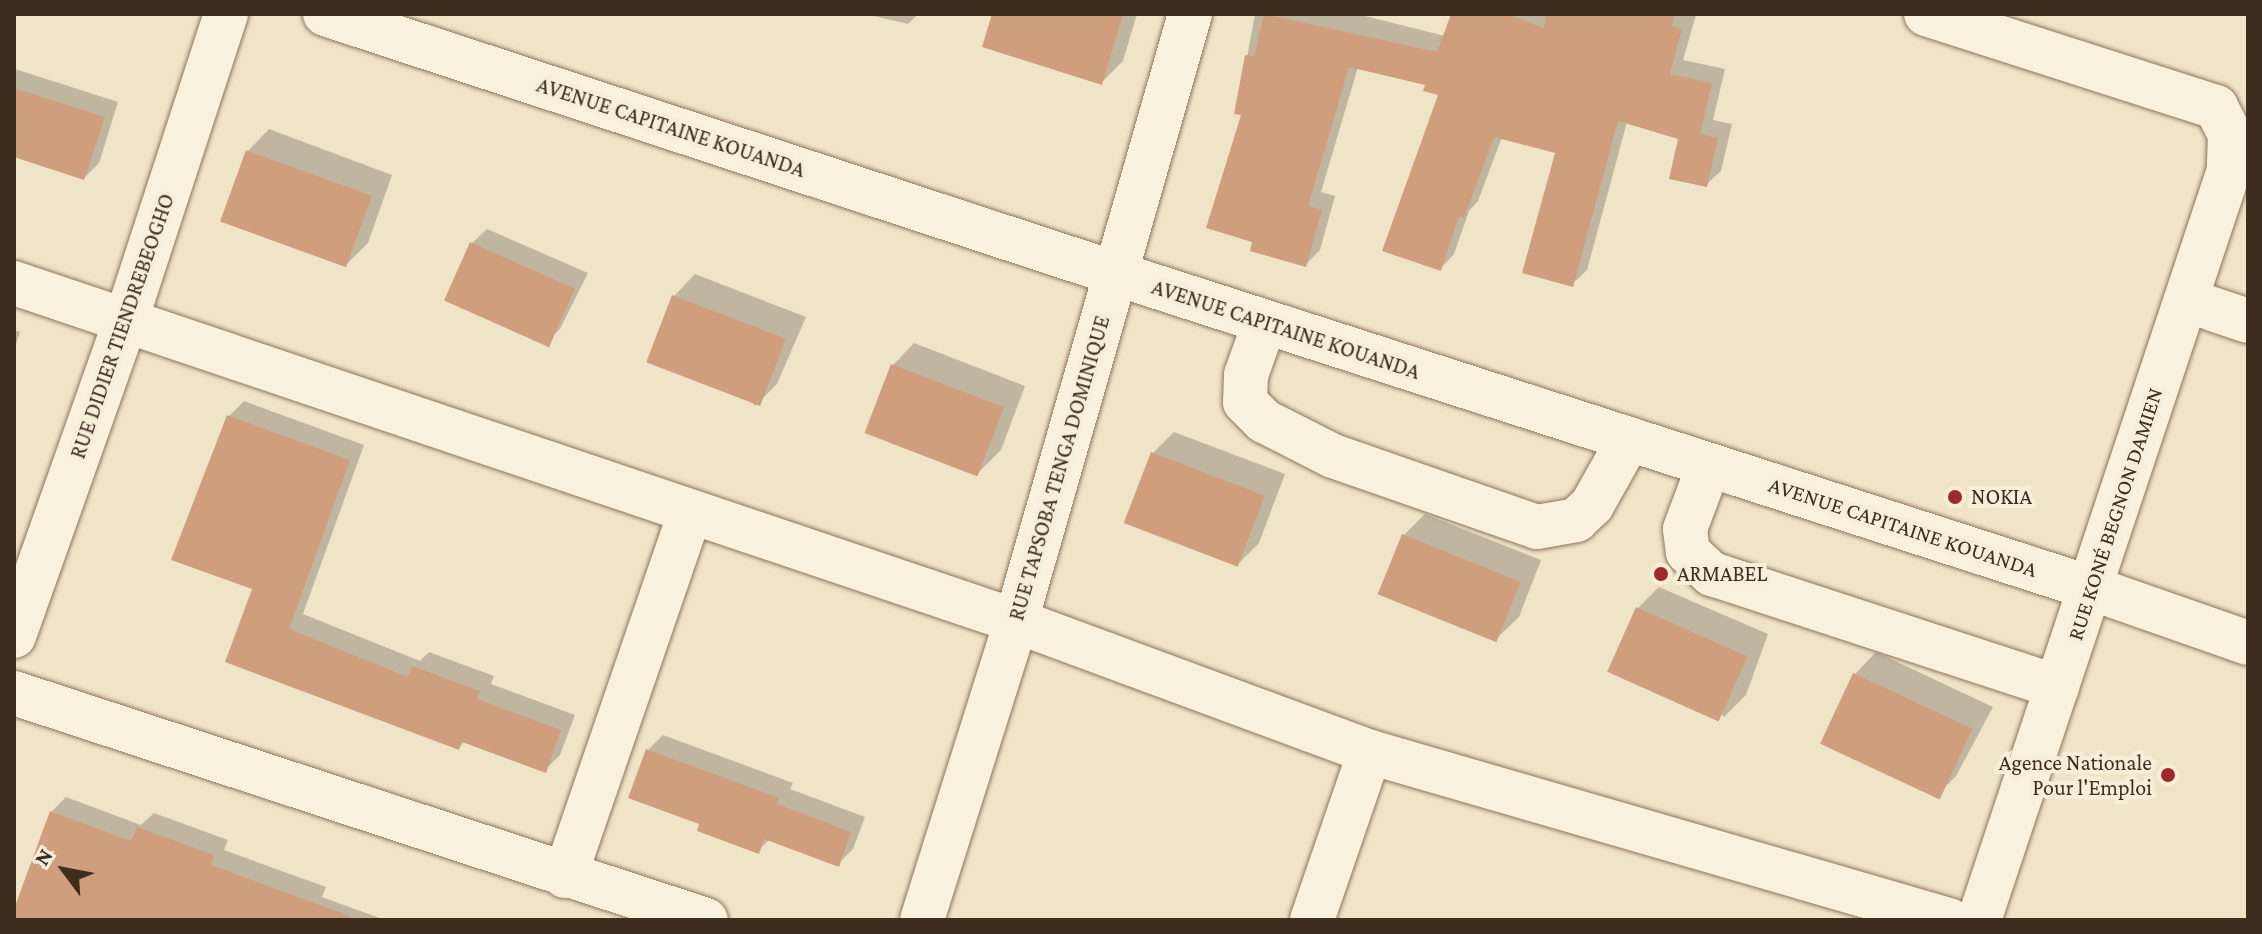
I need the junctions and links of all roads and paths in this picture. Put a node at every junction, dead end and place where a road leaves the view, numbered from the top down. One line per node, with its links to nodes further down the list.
1 (226, 14): 8 (street, RUE DIDIER TIENDREBEOGHO)
2 (325, 14): 5 (street, AVENUE CAPITAINE KOUANDA)
3 (1190, 14): 5 (street, RUE TAPSOBA TENGA DOMINIQUE)
4 (1926, 14): 7 (street, RUE KONÉ BEGNON DAMIEN)
5 (1114, 273): 10 (street, AVENUE CAPITAINE KOUANDA); 15 (street, RUE TAPSOBA TENGA DOMINIQUE)
6 (14, 283): 8 (street)
7 (2186, 300): 9 (street); 14 (street, RUE KONÉ BEGNON DAMIEN)
8 (126, 320): 13 (street); 16 (street, RUE DIDIER TIENDREBEOGHO)
9 (2248, 321)
10 (1265, 322): 11 (street, AVENUE CAPITAINE KOUANDA); 11 (street)
11 (1629, 439): 12 (street, AVENUE CAPITAINE KOUANDA)
12 (1709, 465): 14 (street, AVENUE CAPITAINE KOUANDA); 18 (street)
13 (690, 513): 15 (street); 21 (street)
14 (2091, 588): 17 (street, AVENUE CAPITAINE KOUANDA); 18 (street, RUE KONÉ BEGNON DAMIEN)
15 (1016, 621): 20 (street); 23 (street, RUE TAPSOBA TENGA DOMINIQUE)
16 (14, 636)
17 (2248, 643)
18 (2057, 687): 26 (street, RUE KONÉ BEGNON DAMIEN)
19 (14, 693): 21 (street)
20 (1370, 752): 24 (street); 25 (street)
21 (565, 876): 22 (street)
22 (706, 920)
23 (922, 920)
24 (1312, 920)
25 (1949, 920)
26 (1979, 920)

